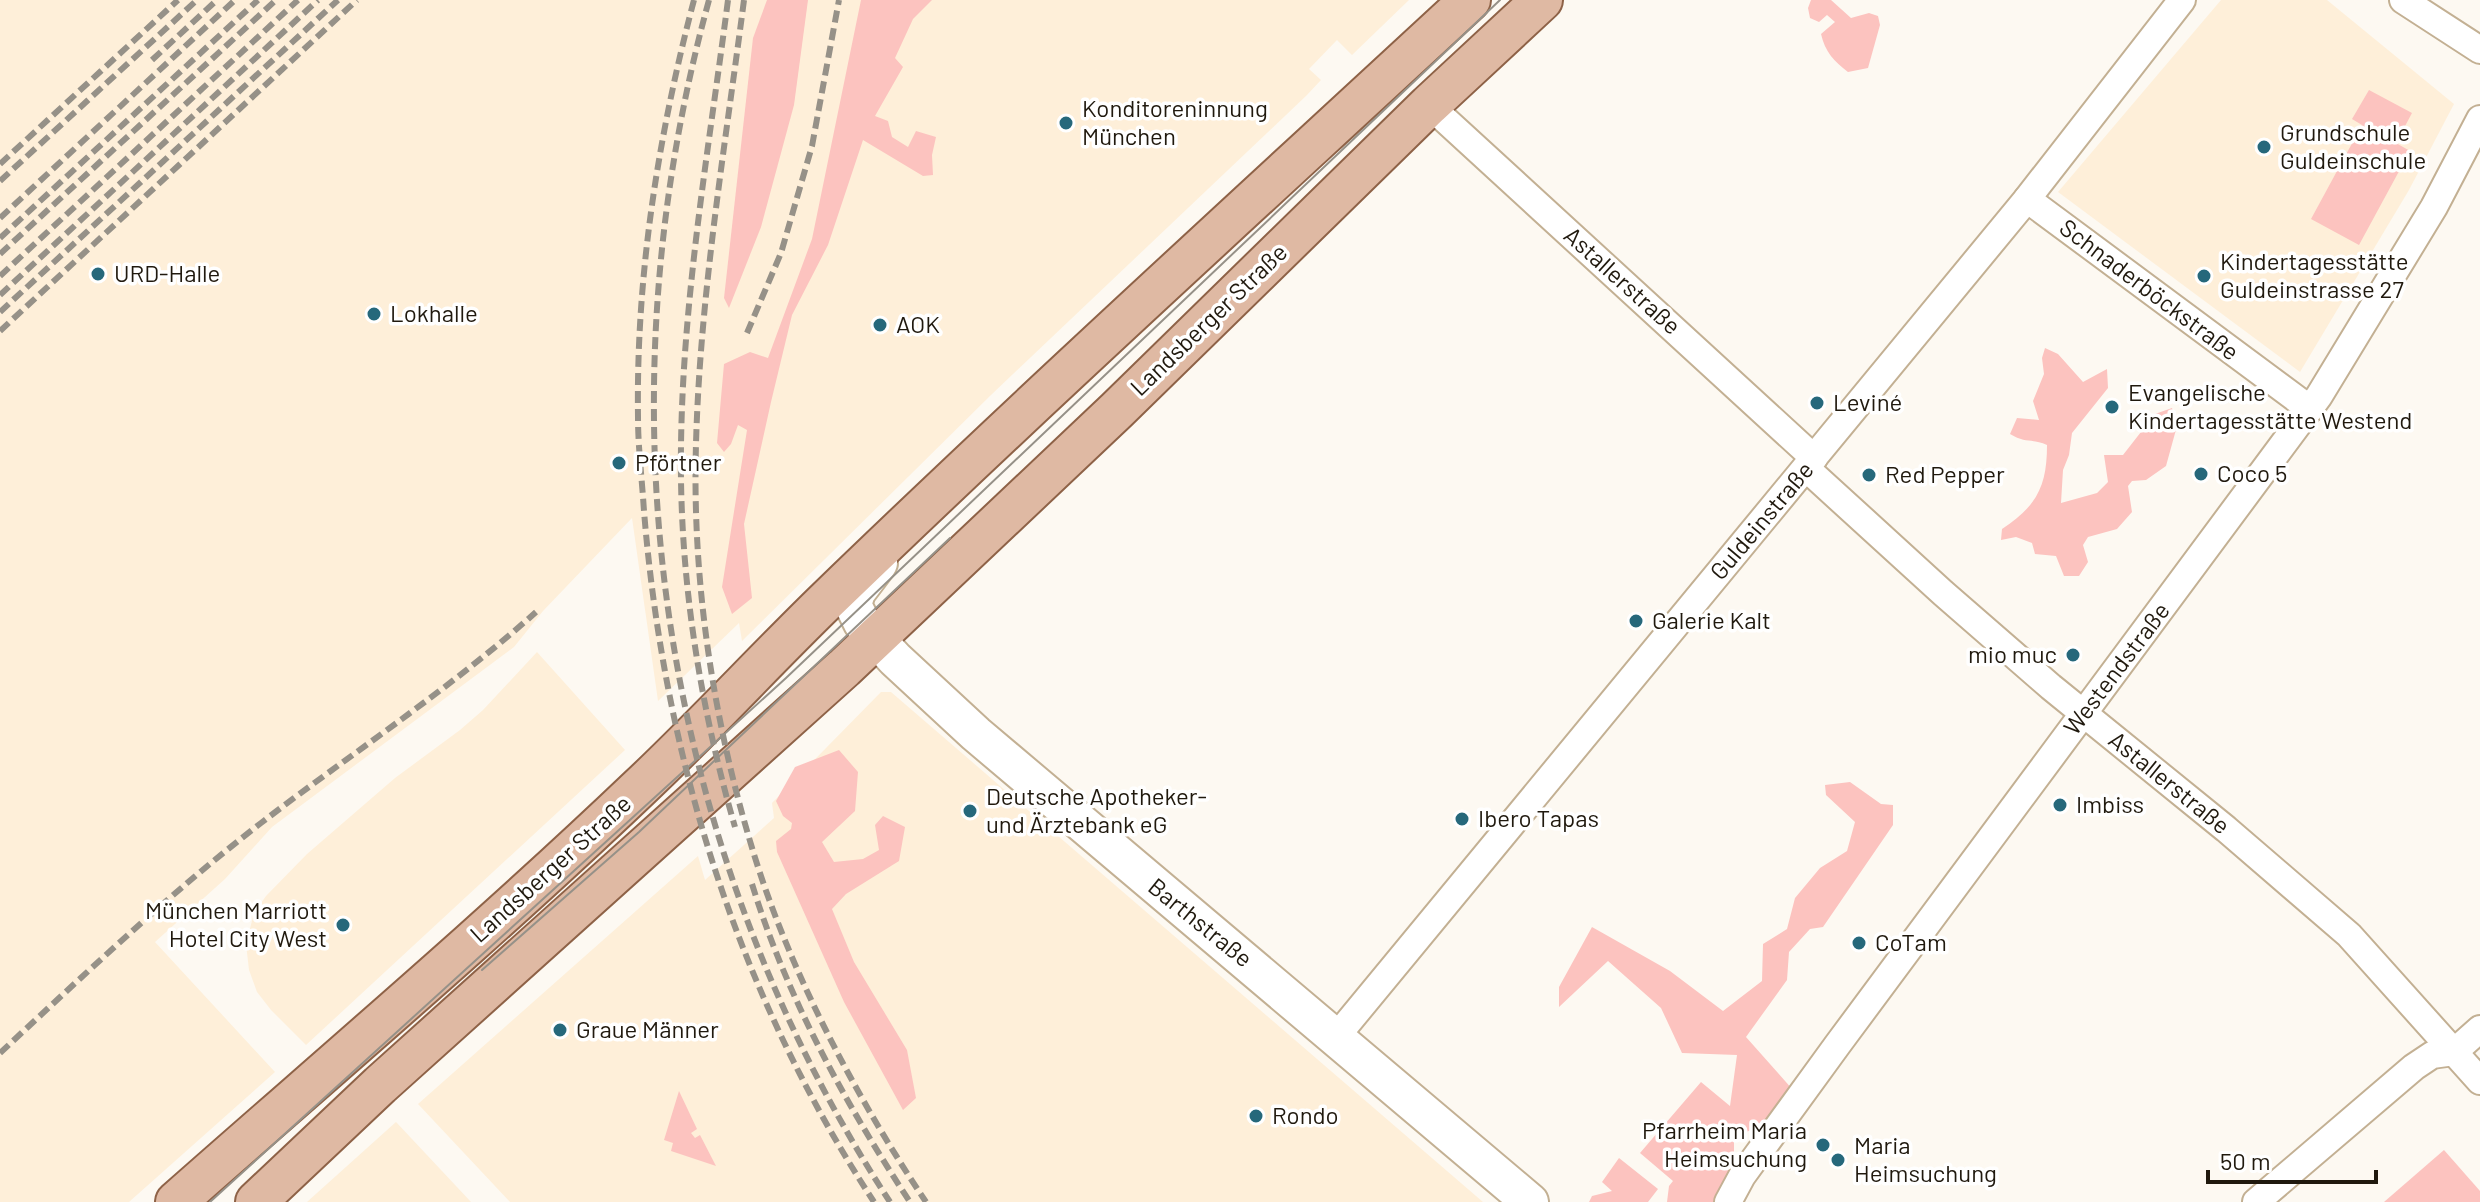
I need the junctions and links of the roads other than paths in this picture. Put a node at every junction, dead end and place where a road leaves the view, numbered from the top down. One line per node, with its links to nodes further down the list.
1 (1470, 0): 11 (main road, Landsberger Straße)
2 (1542, 0): 6 (main road, Landsberger Straße)
3 (2182, 0): 8 (street, Guldeinstraße)
4 (2403, 0): 5 (street)
5 (2480, 50)
6 (1429, 105): 10 (street, Astallerstraße); 12 (main road, Landsberger Straße)
7 (2480, 119): 9 (street, Westendstraße)
8 (2027, 199): 9 (street, Schnaderböckstraße); 10 (street, Guldeinstraße)
9 (2310, 409): 13 (street, Westendstraße)
10 (1810, 463): 13 (street, Astallerstraße); 15 (street, Guldeinstraße)
11 (911, 520): 12 (street, Landsberger Straße); 18 (main road, Landsberger Straße)
12 (875, 638): 15 (street, Barthstraße); 19 (main road, Landsberger Straße)
13 (2084, 714): 16 (street, Astallerstraße); 21 (street, Westendstraße)
14 (2480, 1029): 16 (street)
15 (1336, 1037): 20 (street, Barthstraße)
16 (2454, 1052): 17 (street, Astallerstraße); 22 (street)
17 (2480, 1081)
18 (176, 1202)
19 (256, 1202)
20 (1530, 1202)
21 (1728, 1202)
22 (2256, 1202)

